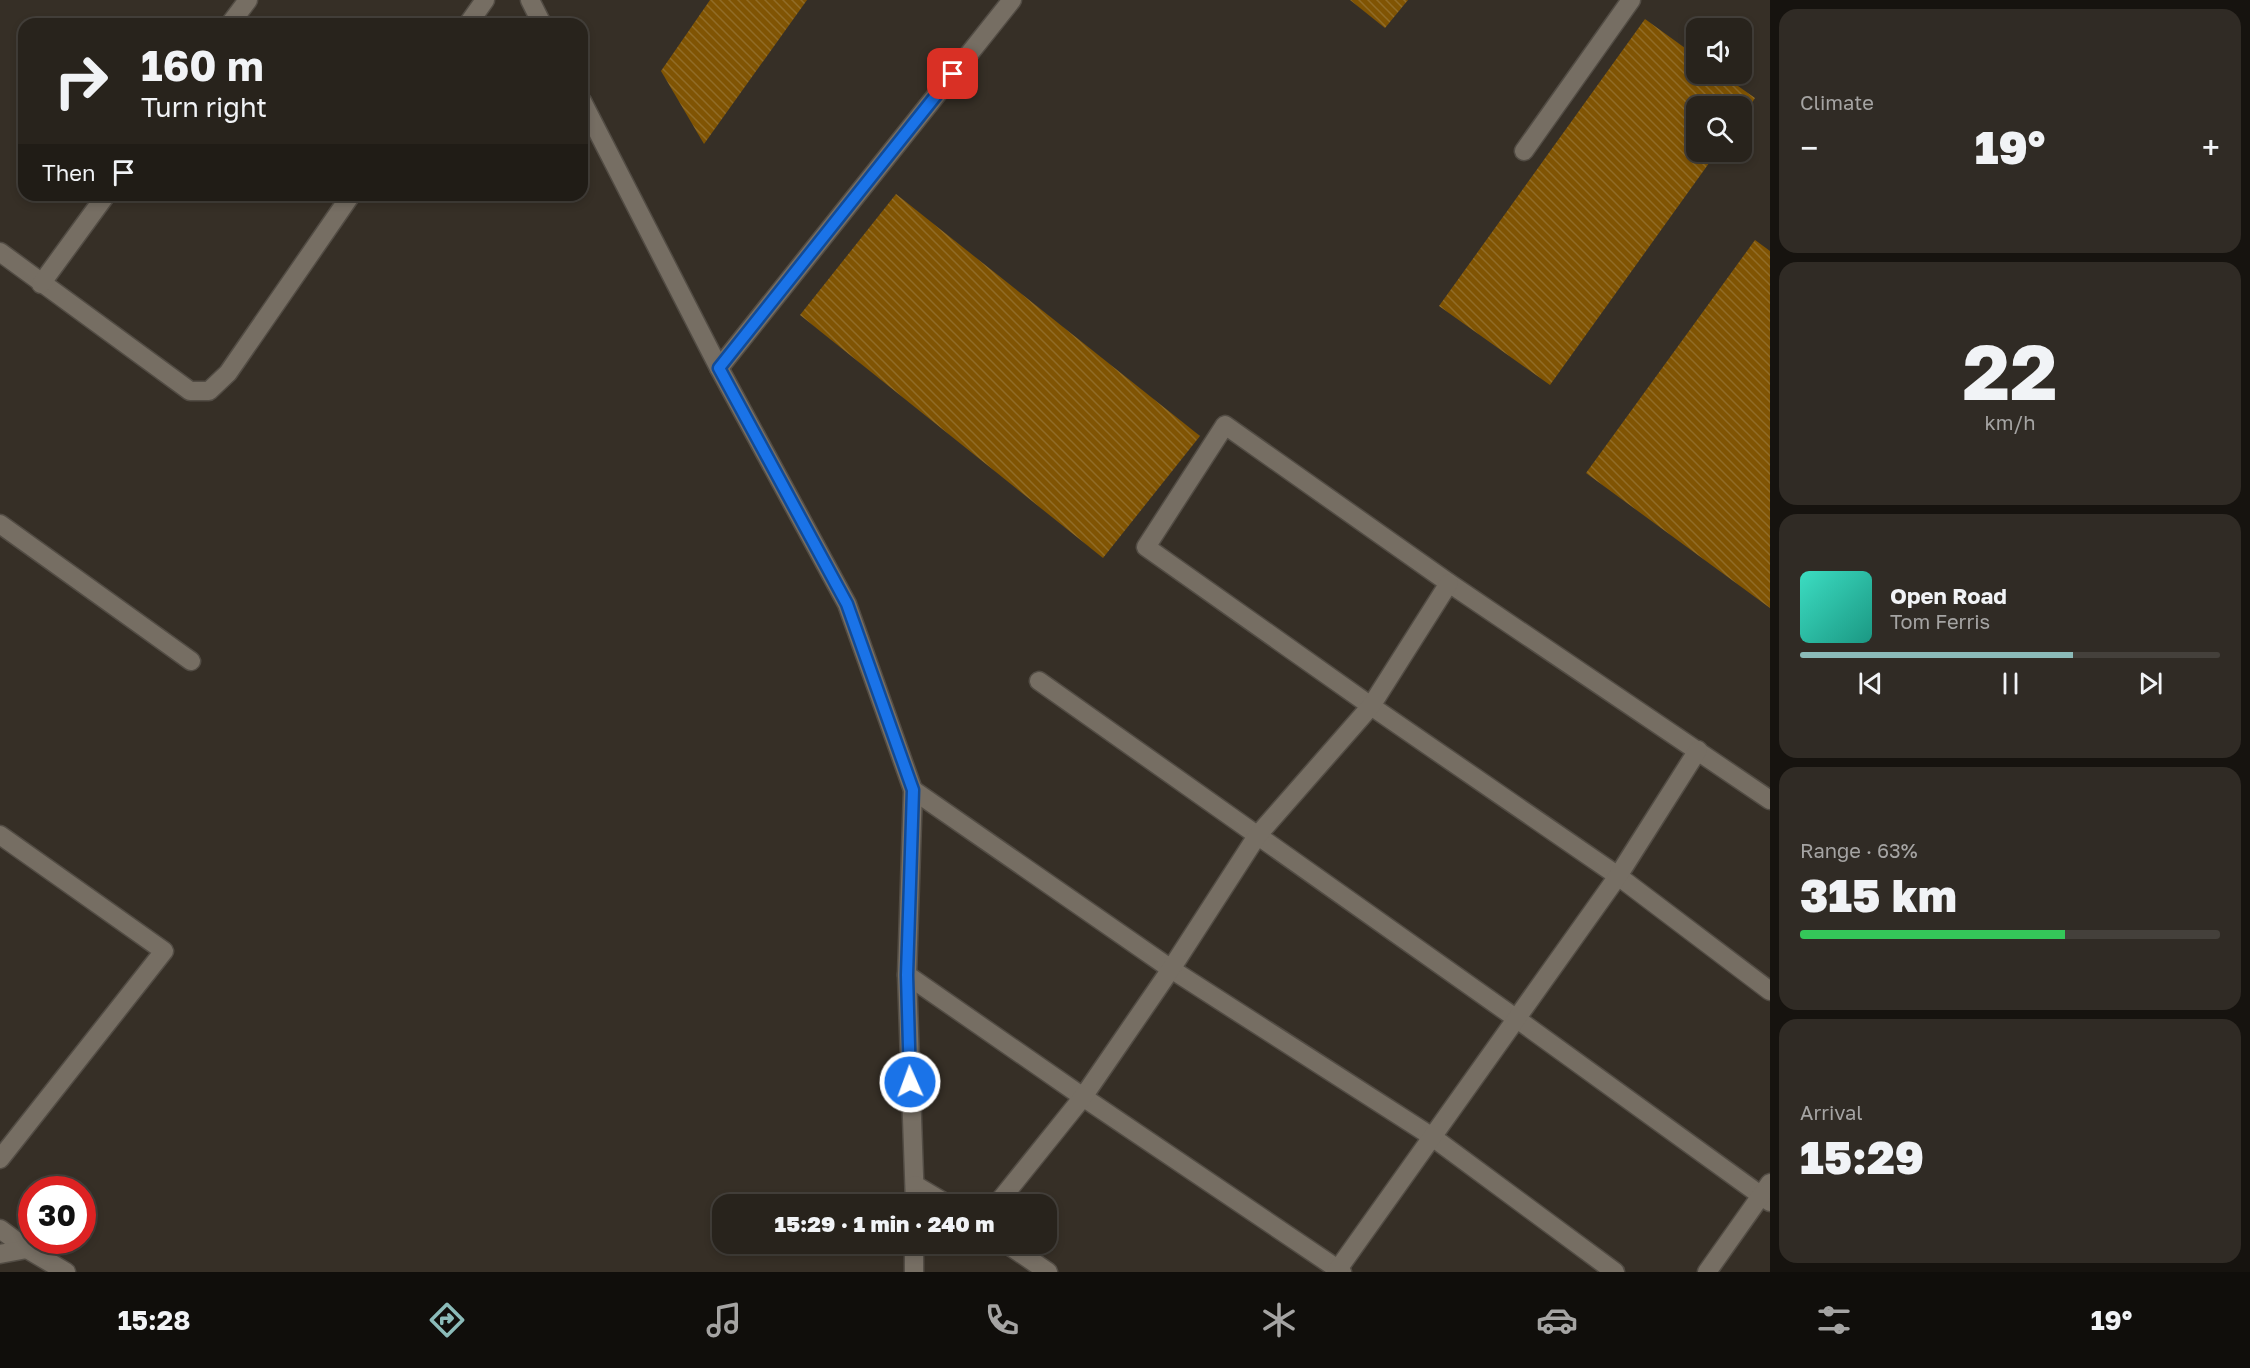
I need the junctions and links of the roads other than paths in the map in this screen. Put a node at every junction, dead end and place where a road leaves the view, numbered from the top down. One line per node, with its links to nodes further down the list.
1 (248, 0): 6 (street)
2 (484, 0): 7 (street)
3 (530, 0): 8 (street)
4 (1012, 0): 15 (street)
5 (1631, 0): 10 (street)
6 (234, 18)
7 (472, 18)
8 (539, 18)
9 (588, 113): 15 (street)
10 (1524, 151)
11 (102, 201): 14 (street)
12 (347, 201): 14 (street)
13 (0, 252): 14 (street)
14 (41, 284)
15 (719, 368): 22 (street)
16 (0, 524): 18 (street)
17 (1449, 583): 20 (street); 20 (street); 21 (street)
18 (191, 661)
19 (1039, 681): 25 (street)
20 (1371, 706): 25 (street); 26 (street)
21 (1698, 750): 23 (street); 26 (street)
22 (913, 790): 27 (street); 28 (street)
23 (1770, 800)
24 (0, 835): 33 (street)
25 (1257, 836): 27 (street); 30 (street)
26 (1618, 876): 29 (street); 30 (street)
27 (1171, 969): 31 (street); 32 (street)
28 (907, 975): 31 (street); 34 (street)
29 (1770, 992)
30 (1517, 1019): 32 (street); 38 (street)
31 (1083, 1097): 37 (street); 46 (street)
32 (1431, 1136): 46 (street); 50 (street)
33 (0, 1159)
34 (915, 1185): 35 (street); 36 (street)
35 (915, 1194)
36 (930, 1194)
37 (1005, 1194)
38 (1767, 1194): 51 (street)
39 (0, 1228): 40 (street)
40 (18, 1242)
41 (18, 1251): 42 (street)
42 (0, 1254)
43 (35, 1254): 47 (street)
44 (914, 1254): 48 (street)
45 (1022, 1254): 49 (street)
46 (1339, 1271)
47 (66, 1272)
48 (914, 1272)
49 (1048, 1272)
50 (1615, 1272)
51 (1707, 1272)

